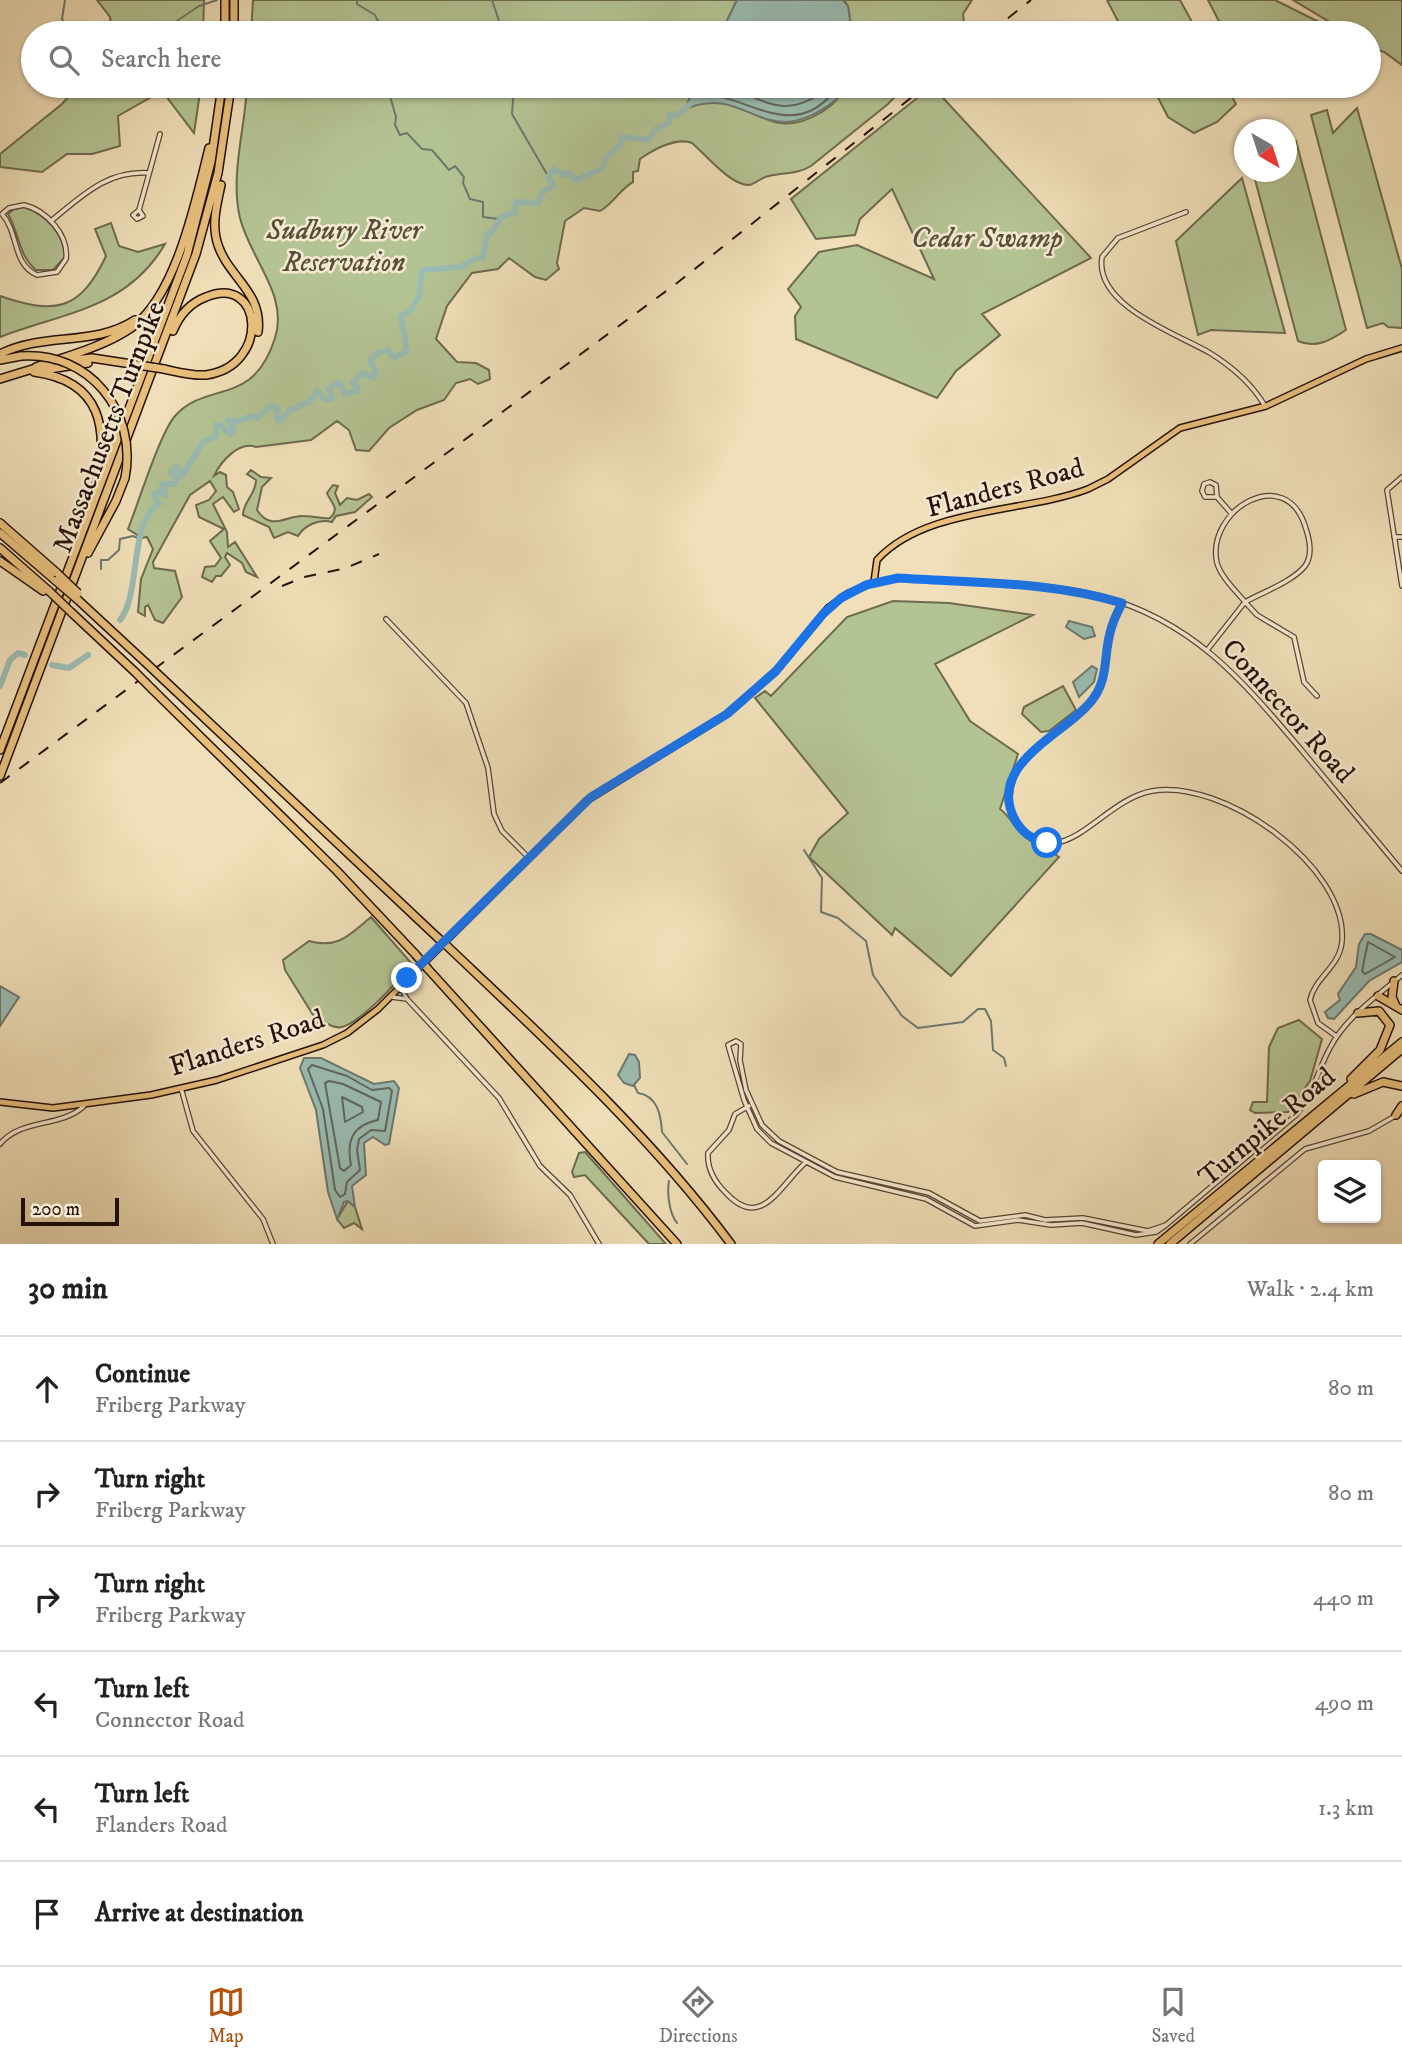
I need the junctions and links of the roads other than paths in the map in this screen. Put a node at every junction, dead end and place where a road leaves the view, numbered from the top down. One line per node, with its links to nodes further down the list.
1 (225, 0): 3 (highway)
2 (234, 0): 4 (highway)
3 (225, 21)
4 (234, 21)
5 (220, 98): 15 (highway)
6 (220, 98): 26 (highway, Massachusetts Turnpike)
7 (230, 98): 9 (highway, Massachusetts Turnpike)
8 (160, 134): 10 (street)
9 (225, 137): 20 (highway); 23 (highway, Massachusetts Turnpike)
10 (149, 173): 11 (street); 14 (street)
11 (139, 210)
12 (1186, 212): 22 (street)
13 (1, 214): 14 (street); 14 (street)
14 (51, 221)
15 (175, 263): 17 (highway); 19 (highway)
16 (1402, 348): 22 (main road, Flanders Road)
17 (0, 354)
18 (0, 360): 35 (highway, bridge)
19 (35, 370): 20 (highway, bridge); 21 (highway); 26 (highway)
20 (163, 371): 23 (highway)
21 (0, 381)
22 (1265, 406): 36 (main road, Flanders Road)
23 (134, 421): 35 (highway, Massachusetts Turnpike)
24 (1402, 477): 30 (street)
25 (1217, 497): 25 (street); 27 (street)
26 (90, 512): 44 (highway, Massachusetts Turnpike)
27 (1231, 513): 40 (street); 40 (street)
28 (0, 523): 34 (highway)
29 (0, 533): 34 (highway)
30 (1394, 537): 31 (street); 37 (street)
31 (1402, 537)
32 (0, 548): 38 (highway)
33 (0, 561): 38 (highway)
34 (56, 577): 76 (highway, bridge)
35 (75, 578): 45 (highway, Massachusetts Turnpike)
36 (874, 582): 39 (street, Connector Road); 46 (main road, Flanders Road)
37 (1402, 586)
38 (49, 593): 75 (highway, bridge)
39 (1122, 603): 42 (street, Connector Road); 57 (street)
40 (1245, 603): 42 (street); 43 (street)
41 (386, 619): 46 (street)
42 (1208, 649): 47 (street, Connector Road)
43 (1317, 696)
44 (0, 750)
45 (0, 776)
46 (528, 857): 50 (main road, Flanders Road)
47 (1402, 871)
48 (1402, 975): 49 (street)
49 (1394, 981): 51 (street); 54 (highway)
50 (400, 986): 52 (main road, Flanders Road); 53 (street)
51 (1378, 996): 54 (highway); 55 (street); 56 (highway)
52 (387, 999): 53 (street); 61 (main road, Flanders Road)
53 (407, 999): 74 (street)
54 (1399, 1008)
55 (1358, 1013): 56 (highway); 57 (street)
56 (1389, 1021): 67 (highway)
57 (1336, 1037): 71 (street)
58 (1402, 1042): 67 (highway, Turnpike Road)
59 (1402, 1049): 70 (highway, Turnpike Road)
60 (1398, 1085): 62 (highway); 70 (highway)
61 (181, 1088): 64 (main road, Flanders Road); 73 (street)
62 (1402, 1093)
63 (0, 1102): 64 (main road, Flanders Road)
64 (84, 1106): 68 (street)
65 (749, 1106): 65 (street); 69 (street); 69 (street); 71 (street)
66 (1400, 1110): 78 (street)
67 (1306, 1122): 72 (highway, Turnpike Road)
68 (0, 1144)
69 (806, 1163): 71 (street)
70 (1265, 1163): 72 (highway, Turnpike Road)
71 (1142, 1233)
72 (1169, 1240): 77 (highway)
73 (273, 1244)
74 (599, 1244)
75 (677, 1244)
76 (732, 1244)
77 (1158, 1244)
78 (1190, 1244)

